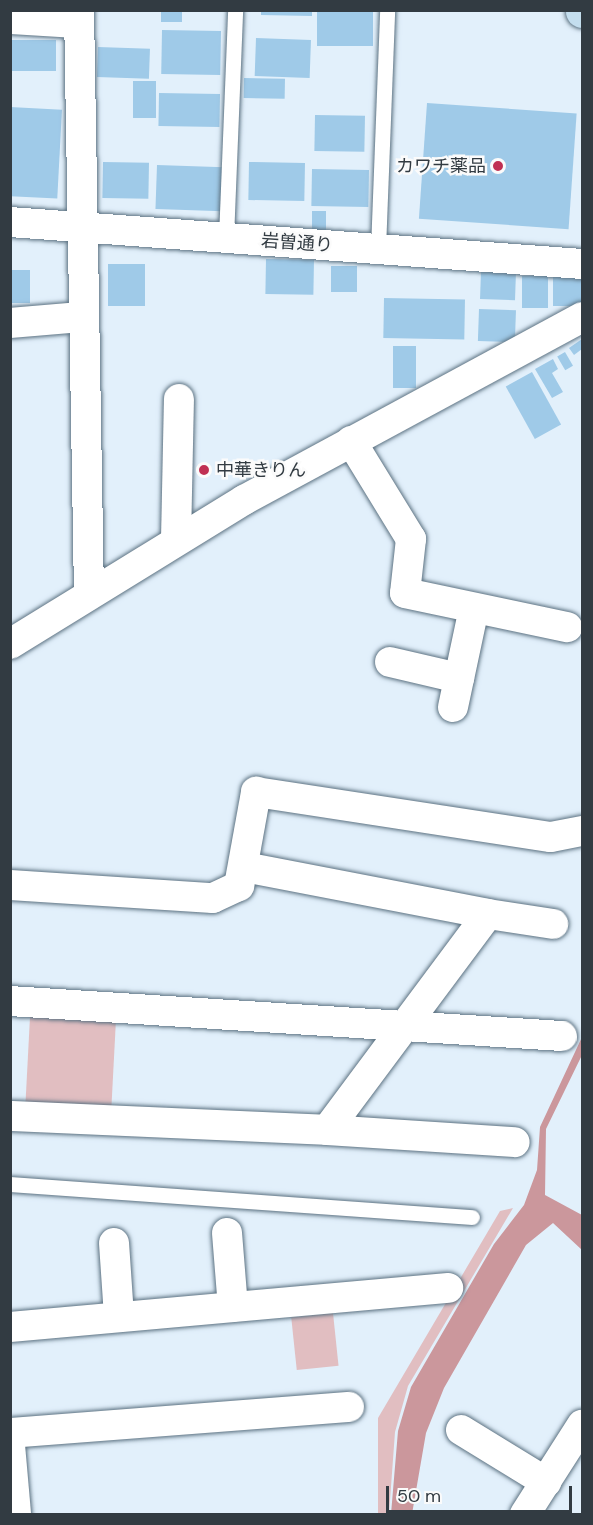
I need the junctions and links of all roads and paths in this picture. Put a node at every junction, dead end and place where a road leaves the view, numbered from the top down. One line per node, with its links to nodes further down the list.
1 (235, 10): 7 (lane)
2 (387, 10): 8 (lane)
3 (79, 16): 4 (street); 6 (street)
4 (10, 19)
5 (10, 222): 6 (street, 岩曽通り)
6 (79, 226): 7 (street, 岩曽通り); 10 (street)
7 (226, 238): 8 (street, 岩曽通り)
8 (378, 249): 9 (street, 岩曽通り)
9 (582, 264)
10 (81, 316): 12 (street); 16 (street)
11 (582, 317): 14 (street)
12 (10, 323)
13 (179, 399): 15 (street)
14 (351, 441): 15 (street); 17 (street)
15 (176, 540): 16 (street)
16 (89, 592): 19 (street)
17 (474, 608): 18 (street); 21 (street)
18 (567, 627)
19 (10, 644)
20 (390, 662): 21 (street)
21 (459, 678): 22 (street)
22 (453, 707)
23 (582, 831): 24 (street)
24 (243, 867): 25 (street); 26 (street)
25 (10, 885)
26 (488, 914): 27 (street); 29 (street)
27 (553, 924)
28 (10, 1001): 29 (street)
29 (405, 1026): 30 (street); 32 (street)
30 (562, 1036)
31 (10, 1116): 32 (street)
32 (327, 1130): 33 (street)
33 (516, 1142)
34 (10, 1184): 35 (lane)
35 (472, 1217)
36 (227, 1233): 39 (street)
37 (114, 1243): 40 (street)
38 (448, 1288): 39 (street)
39 (232, 1307): 40 (street)
40 (119, 1317): 41 (street)
41 (10, 1327)
42 (350, 1407): 45 (street)
43 (582, 1425): 47 (street)
44 (461, 1430): 47 (street)
45 (10, 1433)
46 (10, 1445): 48 (street)
47 (546, 1482): 49 (street)
48 (16, 1515)
49 (525, 1515)

